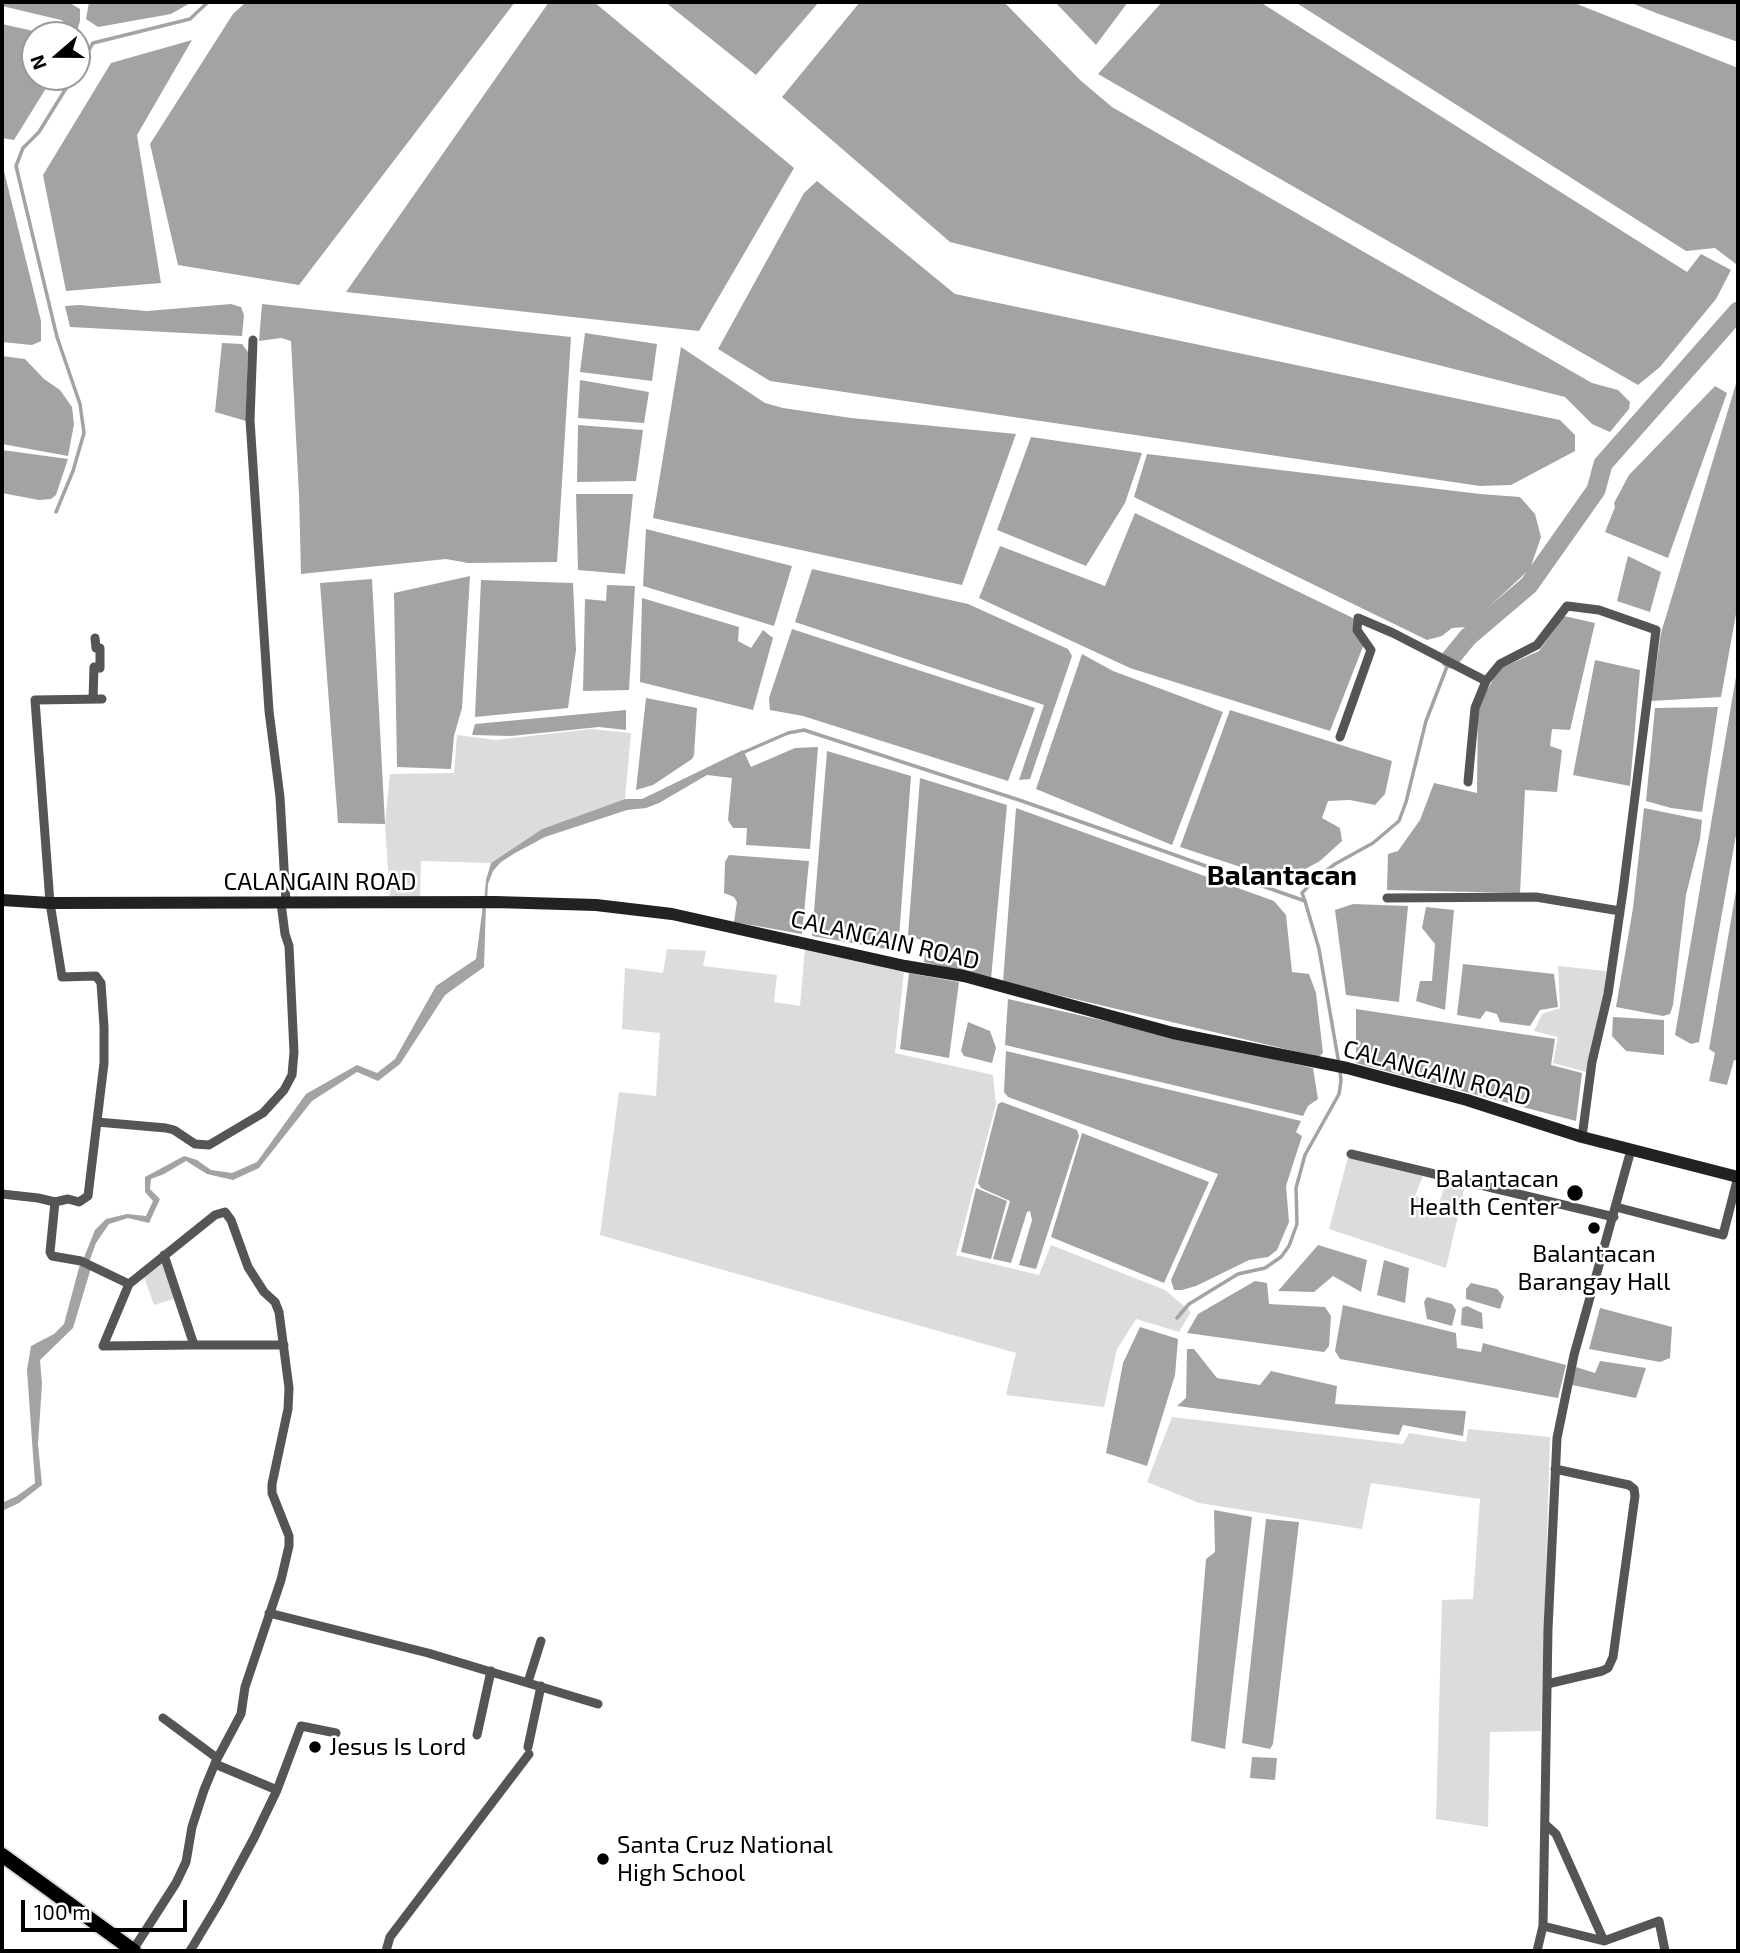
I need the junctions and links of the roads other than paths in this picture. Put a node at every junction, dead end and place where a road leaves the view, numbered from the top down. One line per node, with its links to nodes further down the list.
1 (253, 340): 9 (street)
2 (95, 638): 8 (street)
3 (1486, 681): 4 (street); 5 (street); 10 (street)
4 (1340, 737)
5 (1468, 782)
6 (1387, 898): 10 (street)
7 (2, 900): 8 (street, CALANGAIN ROAD)
8 (50, 903): 9 (street, CALANGAIN ROAD); 11 (street)
9 (284, 903): 11 (street); 12 (street, CALANGAIN ROAD)
10 (1620, 911): 12 (street)
11 (97, 1122): 17 (street)
12 (1582, 1137): 13 (street, CALANGAIN ROAD)
13 (1631, 1150): 15 (street, CALANGAIN ROAD); 18 (street)
14 (1351, 1154): 18 (street)
15 (1738, 1177): 18 (street)
16 (2, 1194): 17 (street)
17 (55, 1202): 20 (street)
18 (1615, 1212): 23 (street)
19 (164, 1255): 20 (street); 21 (street); 22 (street)
20 (129, 1284): 21 (street)
21 (194, 1345): 22 (street)
22 (284, 1345): 24 (street)
23 (1555, 1469): 28 (street); 28 (street)
24 (269, 1613): 26 (street); 34 (street)
25 (541, 1641): 27 (street)
26 (491, 1671): 27 (street); 33 (street)
27 (528, 1682): 29 (street)
28 (1547, 1684): 36 (street)
29 (541, 1686): 30 (street); 42 (street)
30 (598, 1703)
31 (163, 1718): 34 (street)
32 (336, 1733): 35 (street)
33 (478, 1735)
34 (216, 1761): 35 (street); 40 (street)
35 (276, 1790): 41 (street)
36 (1546, 1825): 38 (street); 39 (street)
37 (2, 1855): 40 (main road)
38 (1543, 1926): 39 (street); 43 (street)
39 (1604, 1941): 44 (street)
40 (134, 1951)
41 (190, 1951)
42 (386, 1951)
43 (1537, 1951)
44 (1665, 1951)

